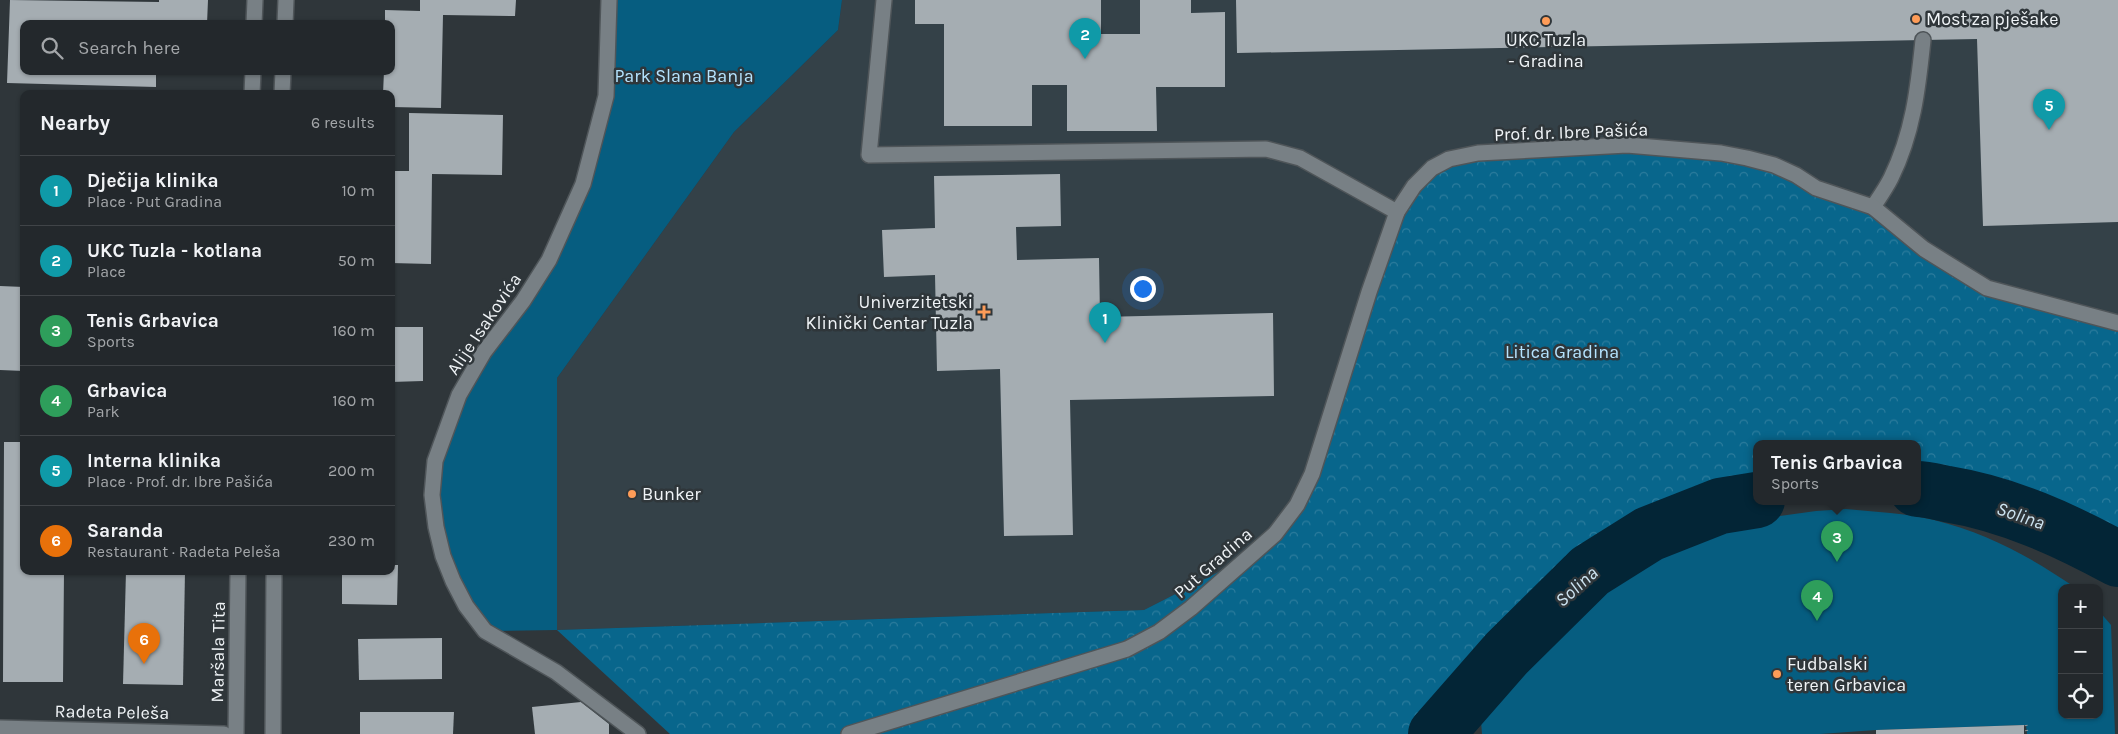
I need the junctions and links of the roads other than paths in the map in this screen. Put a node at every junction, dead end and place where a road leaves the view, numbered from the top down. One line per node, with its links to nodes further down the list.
1 (255, 0): 5 (street)
2 (286, 0): 6 (street)
3 (609, 0): 22 (street, Alije Isakovića)
4 (884, 0): 13 (street)
5 (254, 20)
6 (285, 20)
7 (1923, 40): 12 (street)
8 (253, 75): 10 (street)
9 (283, 75): 11 (street)
10 (252, 90)
11 (282, 90)
12 (1873, 207): 13 (street, Prof. dr. Ibre Pašića); 14 (street, Prof. dr. Ibre Pašića)
13 (1397, 212): 23 (street, Put Gradina)
14 (2118, 323)
15 (238, 575): 19 (street, Maršala Tita)
16 (274, 575): 21 (street)
17 (0, 728): 18 (street, Radeta Peleša)
18 (224, 734)
19 (236, 734)
20 (265, 734): 21 (street)
21 (273, 734)
22 (638, 734)
23 (849, 734)

